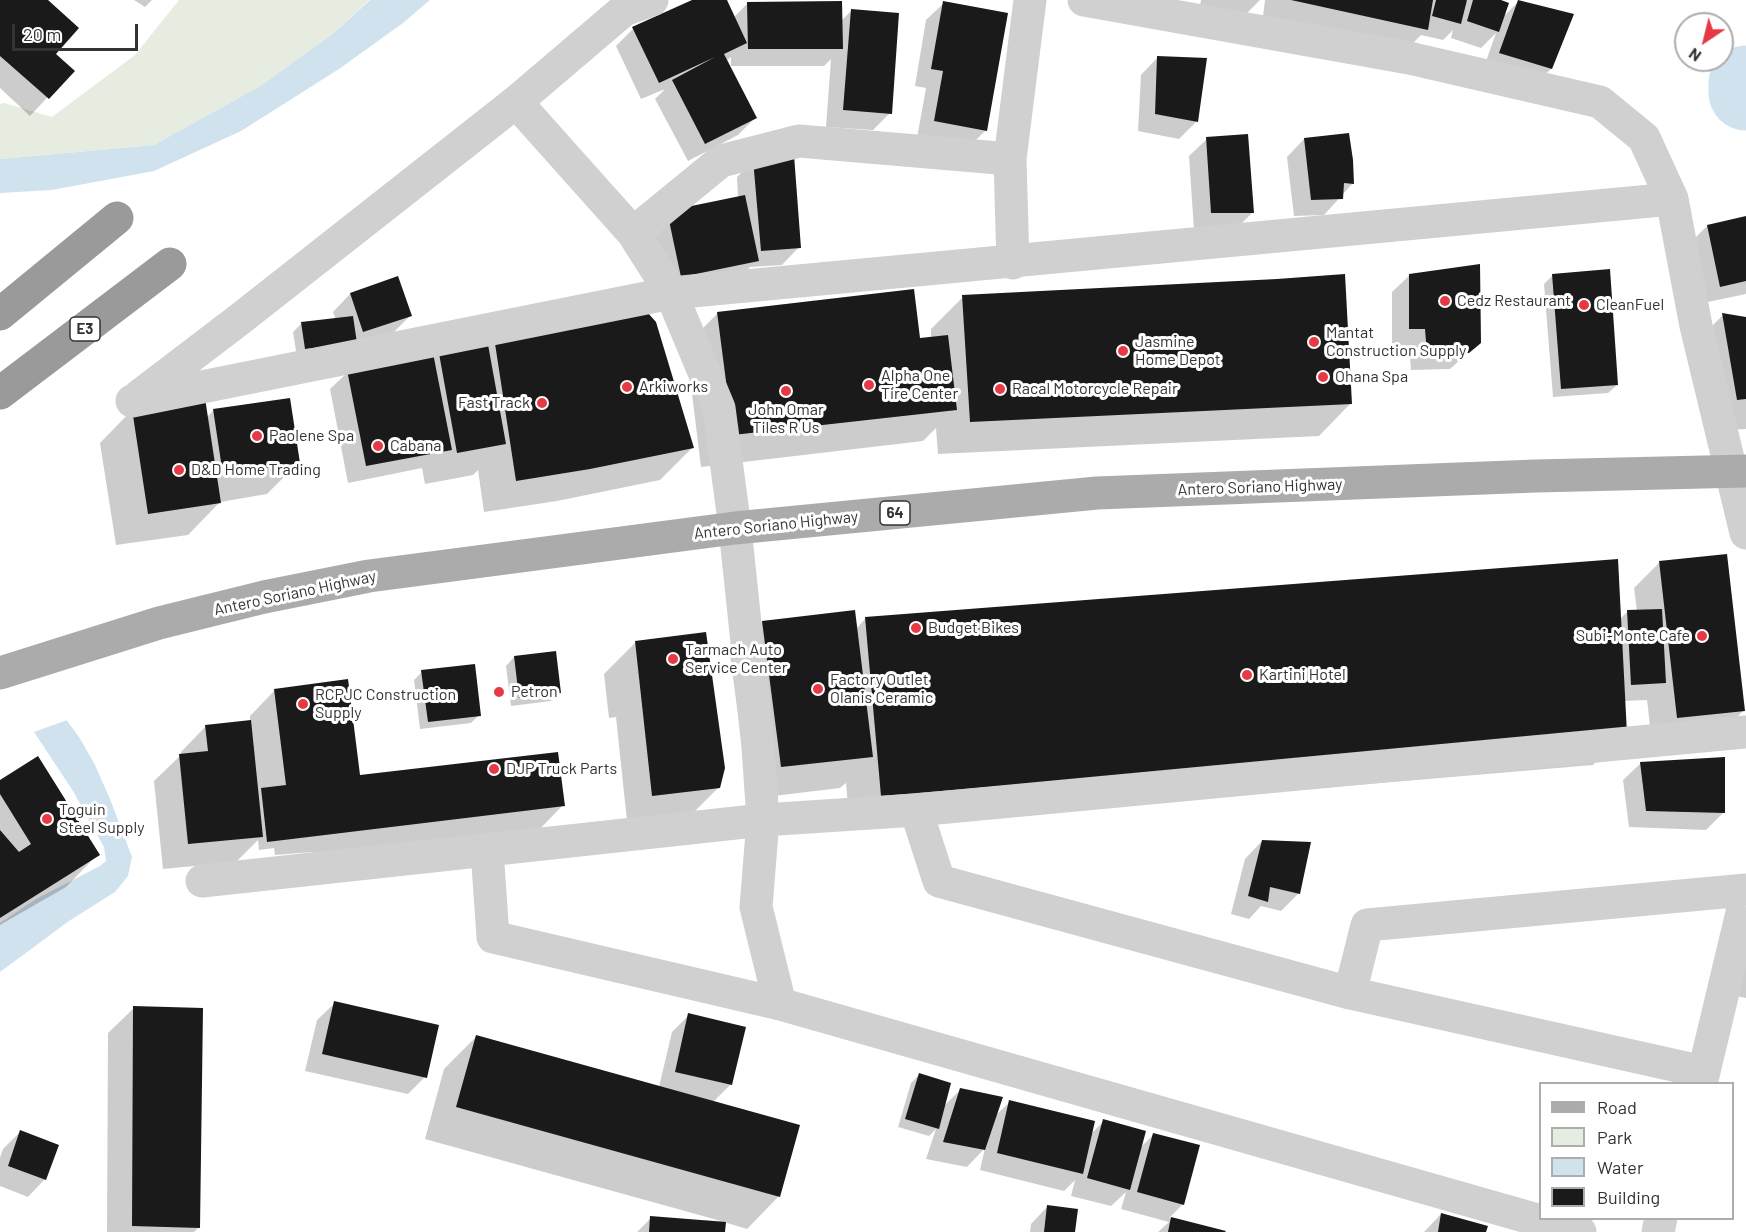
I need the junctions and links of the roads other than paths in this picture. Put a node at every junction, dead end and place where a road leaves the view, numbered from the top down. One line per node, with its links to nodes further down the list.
1 (651, 0): 4 (street)
2 (1030, 0): 5 (street)
3 (1084, 0): 6 (street)
4 (516, 102): 8 (street); 11 (street)
5 (1010, 159): 8 (street); 9 (street)
6 (1672, 200): 9 (street); 14 (street)
7 (117, 218): 12 (highway)
8 (633, 233): 11 (street)
9 (1013, 262): 11 (street)
10 (170, 264): 13 (highway, E3)
11 (671, 293): 15 (street)
12 (0, 314)
13 (0, 393)
14 (1738, 471): 15 (main road, Antero Soriano Highway / 64); 16 (street)
15 (735, 528): 17 (main road, Antero Soriano Highway / 64); 20 (street)
16 (1746, 533)
17 (0, 673)
18 (1746, 732): 19 (street)
19 (916, 810): 20 (street); 25 (street)
20 (763, 820): 21 (street); 26 (street)
21 (487, 850): 22 (street); 26 (street)
22 (202, 881)
23 (1746, 890): 25 (street)
24 (1746, 896): 27 (street)
25 (1350, 993): 27 (street)
26 (780, 1004): 28 (street)
27 (1702, 1078)
28 (1580, 1232)

